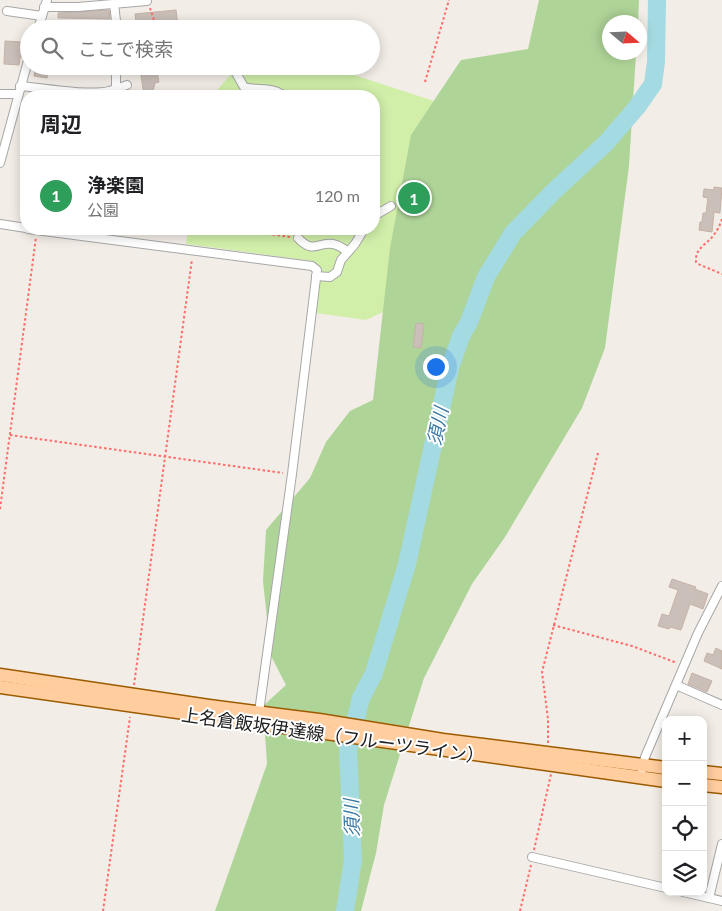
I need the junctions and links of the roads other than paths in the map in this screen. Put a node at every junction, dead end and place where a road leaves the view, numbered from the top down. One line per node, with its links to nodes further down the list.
1 (147, 1): 3 (street)
2 (46, 4): 3 (street); 5 (street)
3 (114, 4): 7 (street)
4 (7, 11): 5 (street)
5 (42, 16): 6 (street)
6 (41, 20)
7 (116, 20)
8 (24, 75): 13 (street)
9 (116, 75): 12 (street)
10 (237, 75): 15 (street)
11 (128, 85): 12 (street)
12 (116, 88): 14 (street)
13 (19, 90): 16 (street); 17 (street)
14 (113, 90)
15 (274, 90)
16 (0, 94)
17 (0, 163)
18 (391, 206): 19 (street)
19 (380, 212)
20 (0, 224): 21 (street)
21 (20, 228)
22 (75, 235): 26 (street)
23 (360, 235): 25 (street)
24 (298, 238): 25 (street)
25 (348, 252): 26 (street)
26 (316, 276): 33 (street)
27 (722, 586): 29 (street)
28 (0, 675): 31 (main road, 上名倉飯坂伊達線（フルーツライン）)
29 (676, 684): 32 (street); 35 (street)
30 (0, 687): 31 (main road, 上名倉飯坂伊達線（フルーツライン）)
31 (132, 700): 33 (main road, 上名倉飯坂伊達線（フルーツライン）); 34 (main road, 上名倉飯坂伊達線（フルーツライン）)
32 (722, 706)
33 (259, 712): 34 (main road, 上名倉飯坂伊達線（フルーツライン）)
34 (441, 745): 35 (main road, 上名倉飯坂伊達線（フルーツライン）); 39 (main road, 上名倉飯坂伊達線（フルーツライン）)
35 (642, 765): 36 (main road, 上名倉飯坂伊達線（フルーツライン）); 39 (street)
36 (662, 768)
37 (707, 772): 38 (main road)
38 (722, 774)
39 (639, 779): 40 (main road, 上名倉飯坂伊達線（フルーツライン）)
40 (662, 781)
41 (707, 785): 42 (main road)
42 (722, 787)
43 (722, 844): 47 (street)
44 (532, 857): 45 (street)
45 (662, 887)
46 (701, 896): 47 (street)
47 (710, 898): 48 (street)
48 (722, 901)

